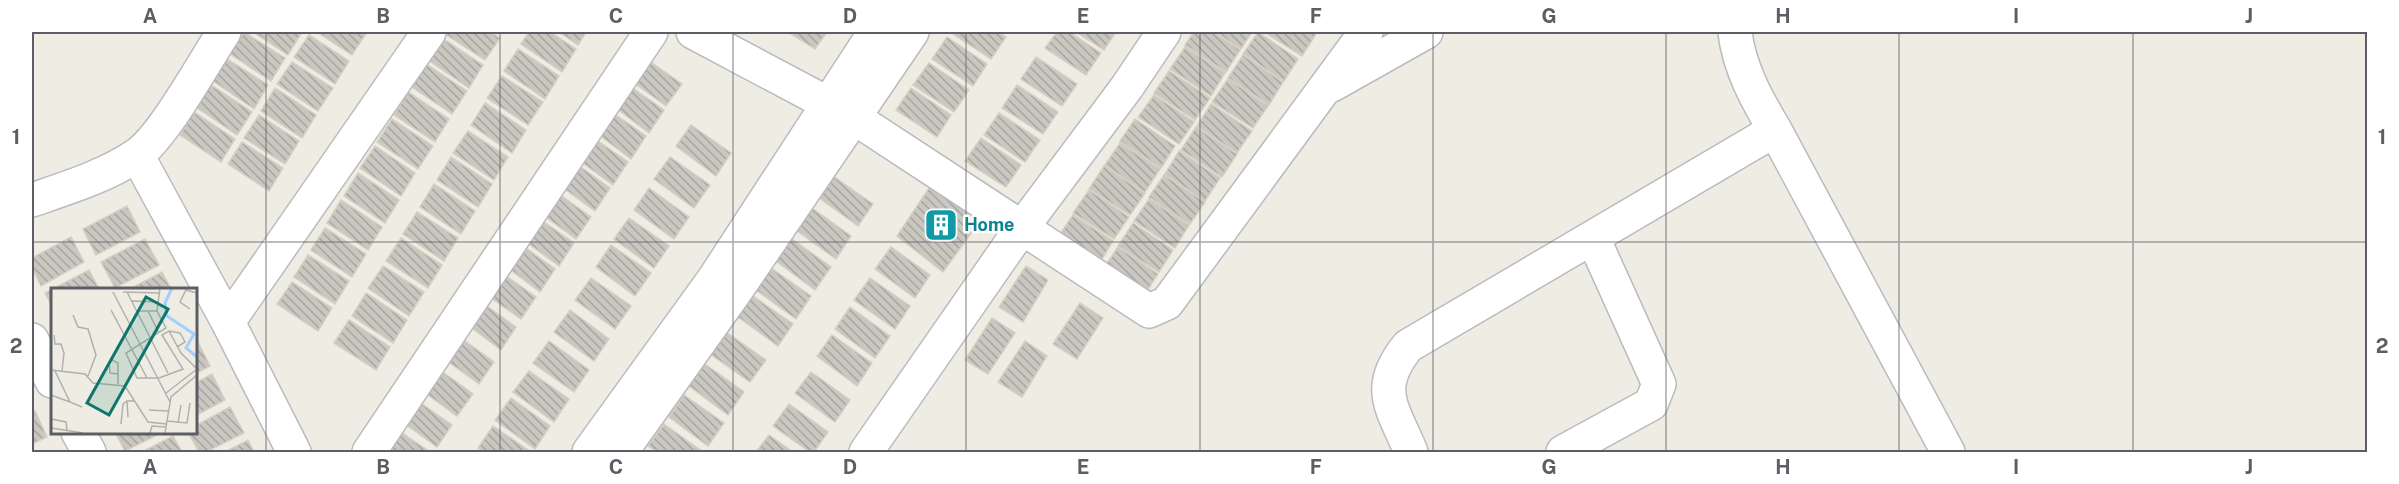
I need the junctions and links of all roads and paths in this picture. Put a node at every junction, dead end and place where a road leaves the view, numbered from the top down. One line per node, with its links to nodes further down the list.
1 (224, 32): 14 (street)
2 (429, 32): 18 (street)
3 (651, 32): 24 (street)
4 (693, 32): 12 (street)
5 (875, 32): 12 (street)
6 (912, 32): 12 (street)
7 (1164, 32): 16 (street)
8 (1366, 32): 11 (street)
9 (1426, 32): 11 (street)
10 (1735, 32): 13 (street)
11 (1323, 91): 16 (street)
12 (840, 110): 16 (street); 25 (street); 26 (street)
13 (1775, 130): 17 (street); 30 (street)
14 (137, 155): 15 (street); 18 (street)
15 (32, 200)
16 (1021, 229): 27 (street)
17 (1593, 238): 28 (street); 29 (street)
18 (228, 322): 23 (street)
19 (32, 340): 20 (street)
20 (51, 379)
21 (79, 433): 22 (street)
22 (89, 453)
23 (294, 453)
24 (369, 453)
25 (589, 453)
26 (621, 453)
27 (866, 453)
28 (1411, 453)
29 (1563, 453)
30 (1948, 453)

